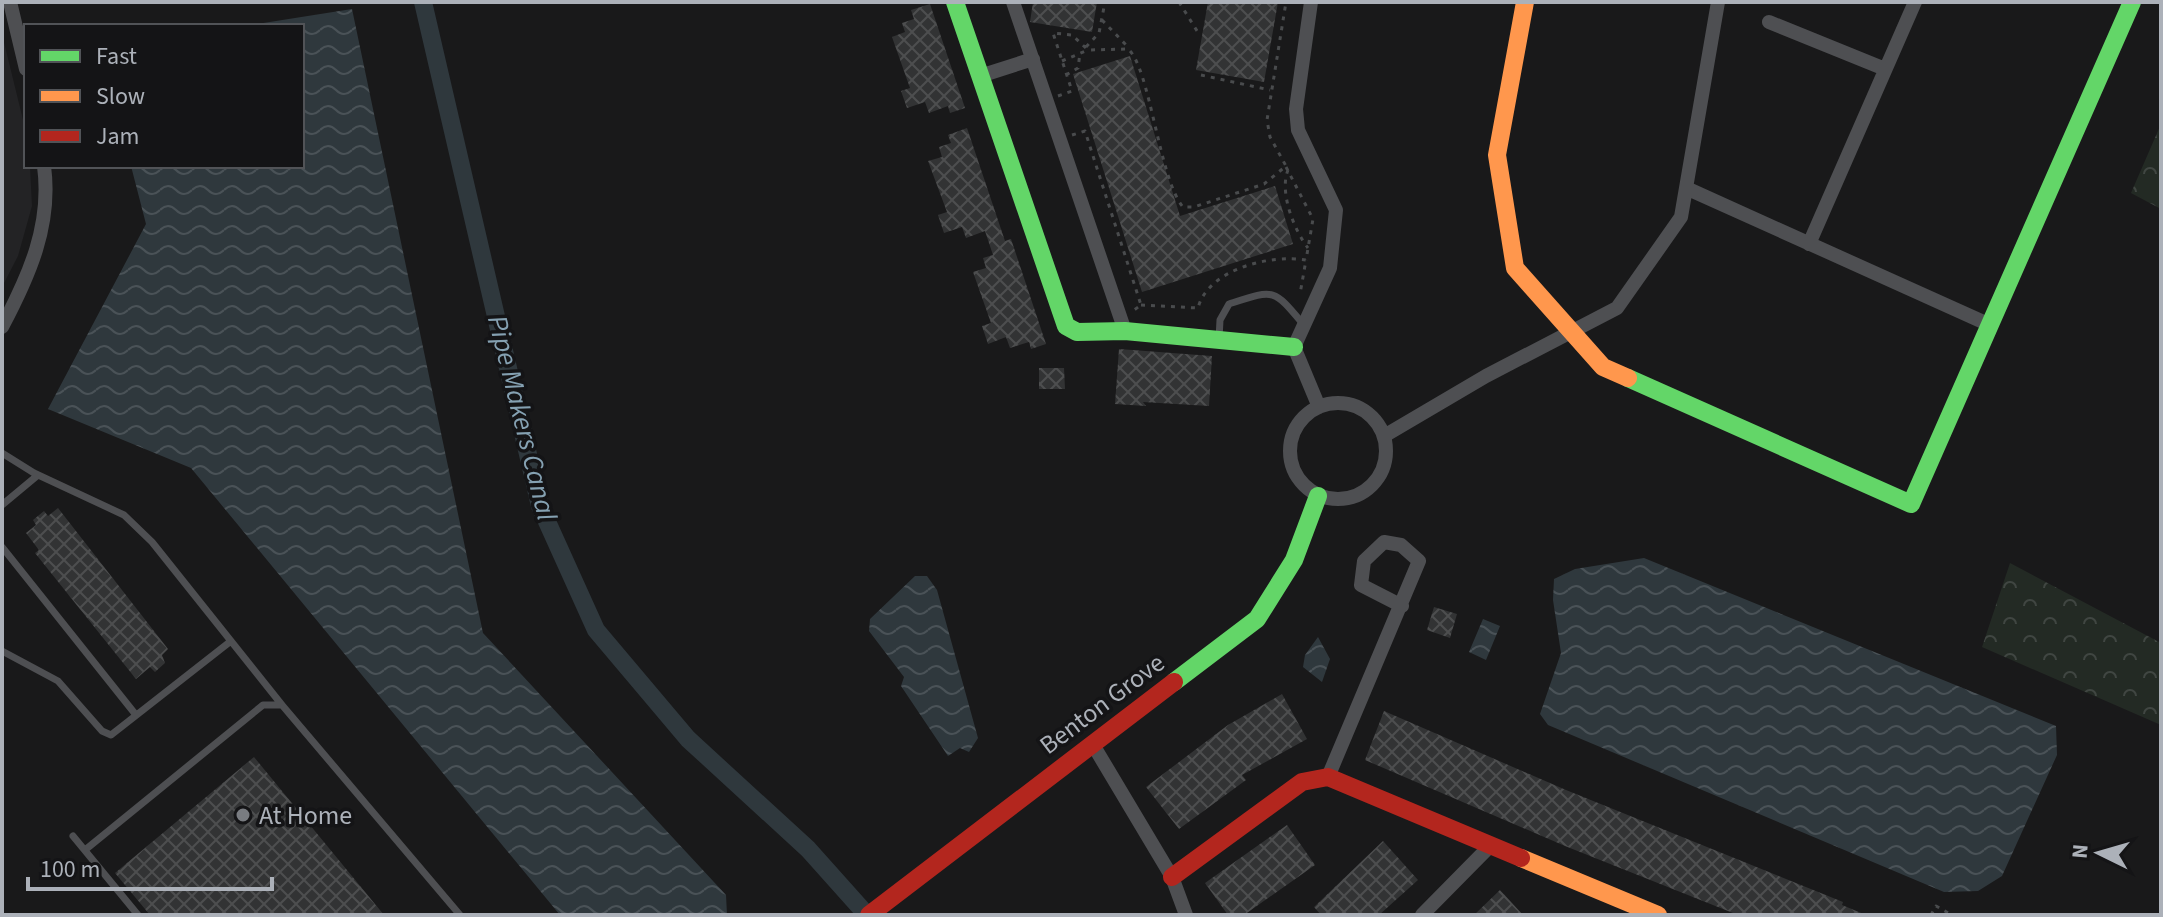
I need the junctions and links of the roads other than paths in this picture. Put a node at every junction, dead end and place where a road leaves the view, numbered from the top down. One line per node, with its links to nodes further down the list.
1 (10, 2): 11 (street)
2 (955, 2): 13 (street)
3 (1013, 2): 10 (street)
4 (1311, 2): 17 (street)
5 (1525, 2): 21 (street)
6 (1718, 2): 15 (street)
7 (1915, 2): 12 (street)
8 (2132, 2): 18 (street)
9 (1769, 22): 12 (street)
10 (1033, 59): 13 (street); 19 (street)
11 (24, 61)
12 (1885, 69): 16 (street)
13 (980, 76): 19 (street)
14 (44, 168): 20 (street)
15 (1686, 188): 16 (street); 21 (street)
16 (1809, 244): 18 (street)
17 (1304, 325): 22 (lane); 23 (street)
18 (1990, 325): 21 (street)
19 (1124, 326): 22 (street)
20 (2, 327)
21 (1572, 331): 25 (street)
22 (1219, 340): 23 (street)
23 (1294, 347): 24 (street)
24 (1319, 407): 25 (street); 28 (street)
25 (1384, 436): 28 (street)
26 (2, 453): 27 (lane)
27 (38, 475): 29 (lane); 32 (lane)
28 (1318, 496): 36 (street, Benton Grove)
29 (2, 505)
30 (2, 547): 35 (lane)
31 (1402, 606): 31 (street); 37 (street)
32 (231, 641): 34 (lane); 35 (lane)
33 (2, 651): 35 (lane)
34 (282, 705): 40 (lane); 43 (lane)
35 (136, 715)
36 (1092, 743): 41 (street); 44 (street, Benton Grove)
37 (1328, 777): 39 (street); 41 (street)
38 (73, 836): 40 (lane)
39 (1491, 845): 46 (street); 47 (street)
40 (85, 850): 42 (lane)
41 (1172, 877): 45 (street)
42 (138, 915)
43 (460, 915)
44 (869, 915)
45 (1186, 915)
46 (1422, 915)
47 (1658, 915)

